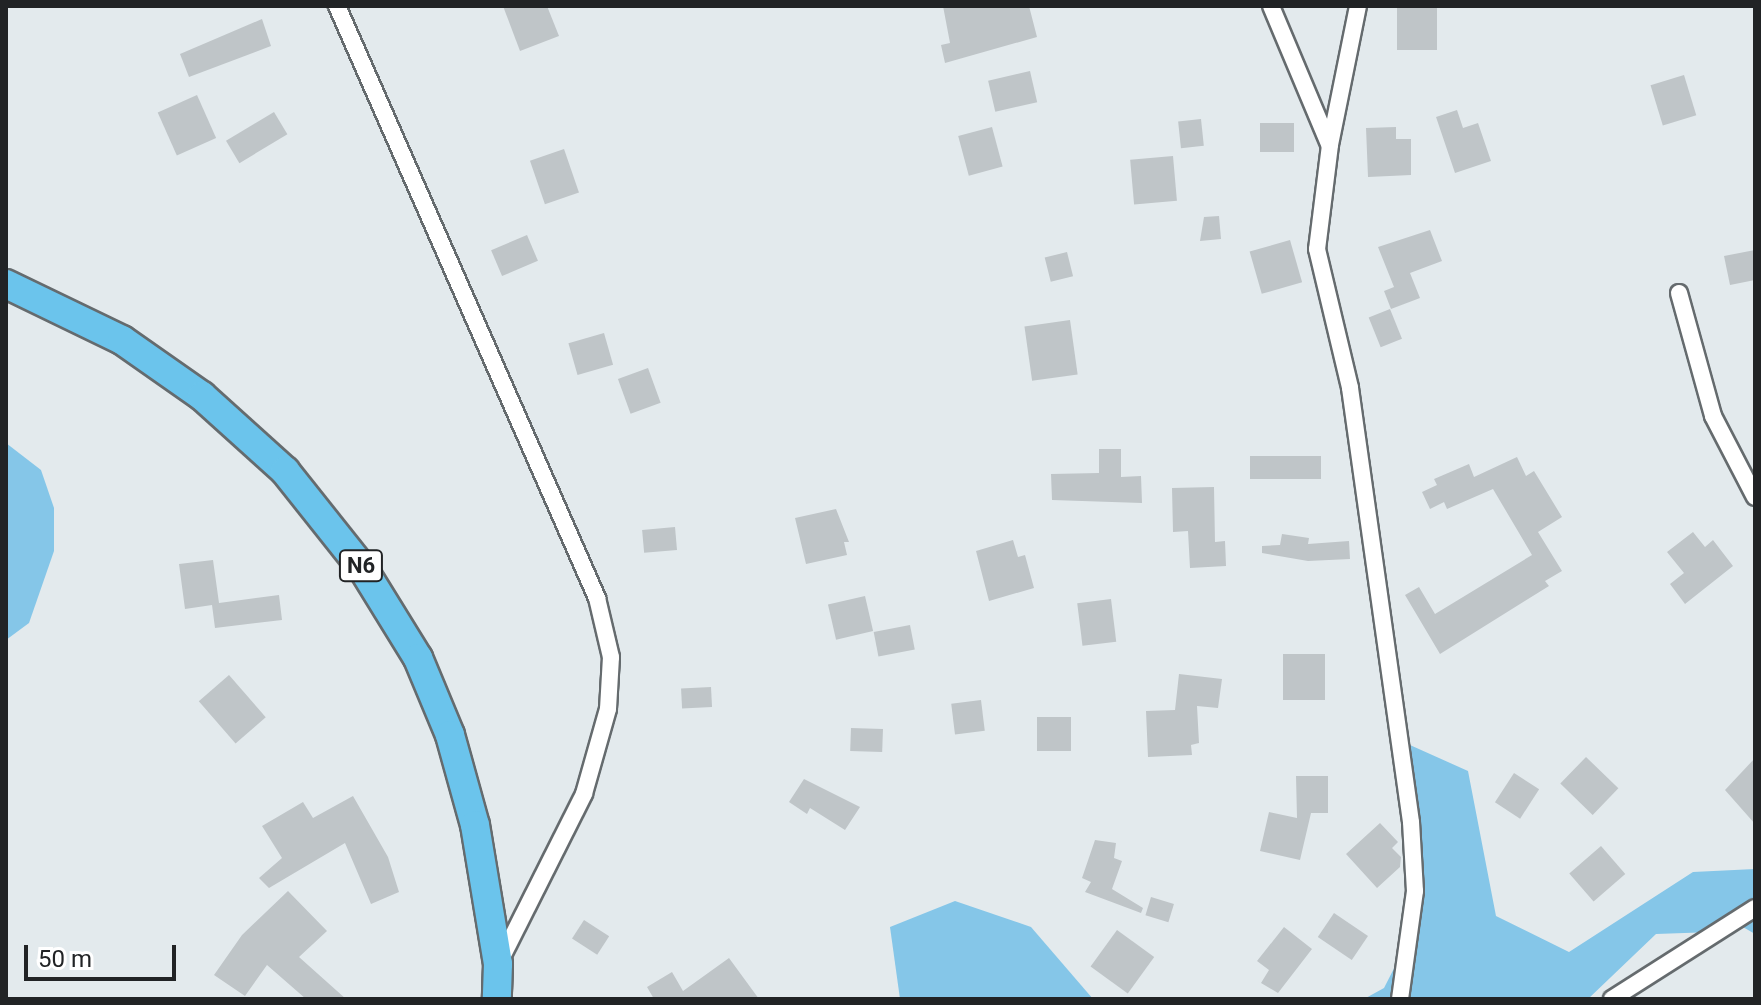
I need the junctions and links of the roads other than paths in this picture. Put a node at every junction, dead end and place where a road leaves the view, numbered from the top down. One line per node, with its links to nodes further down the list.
1 (337, 6): 9 (street)
2 (1271, 6): 4 (street)
3 (1358, 6): 4 (street)
4 (1330, 145): 11 (street)
5 (6, 284): 9 (highway, N6)
6 (1679, 293): 7 (street)
7 (1755, 497)
8 (1755, 908): 12 (street)
9 (498, 964): 10 (highway, N6)
10 (497, 999)
11 (1400, 999)
12 (1612, 999)

